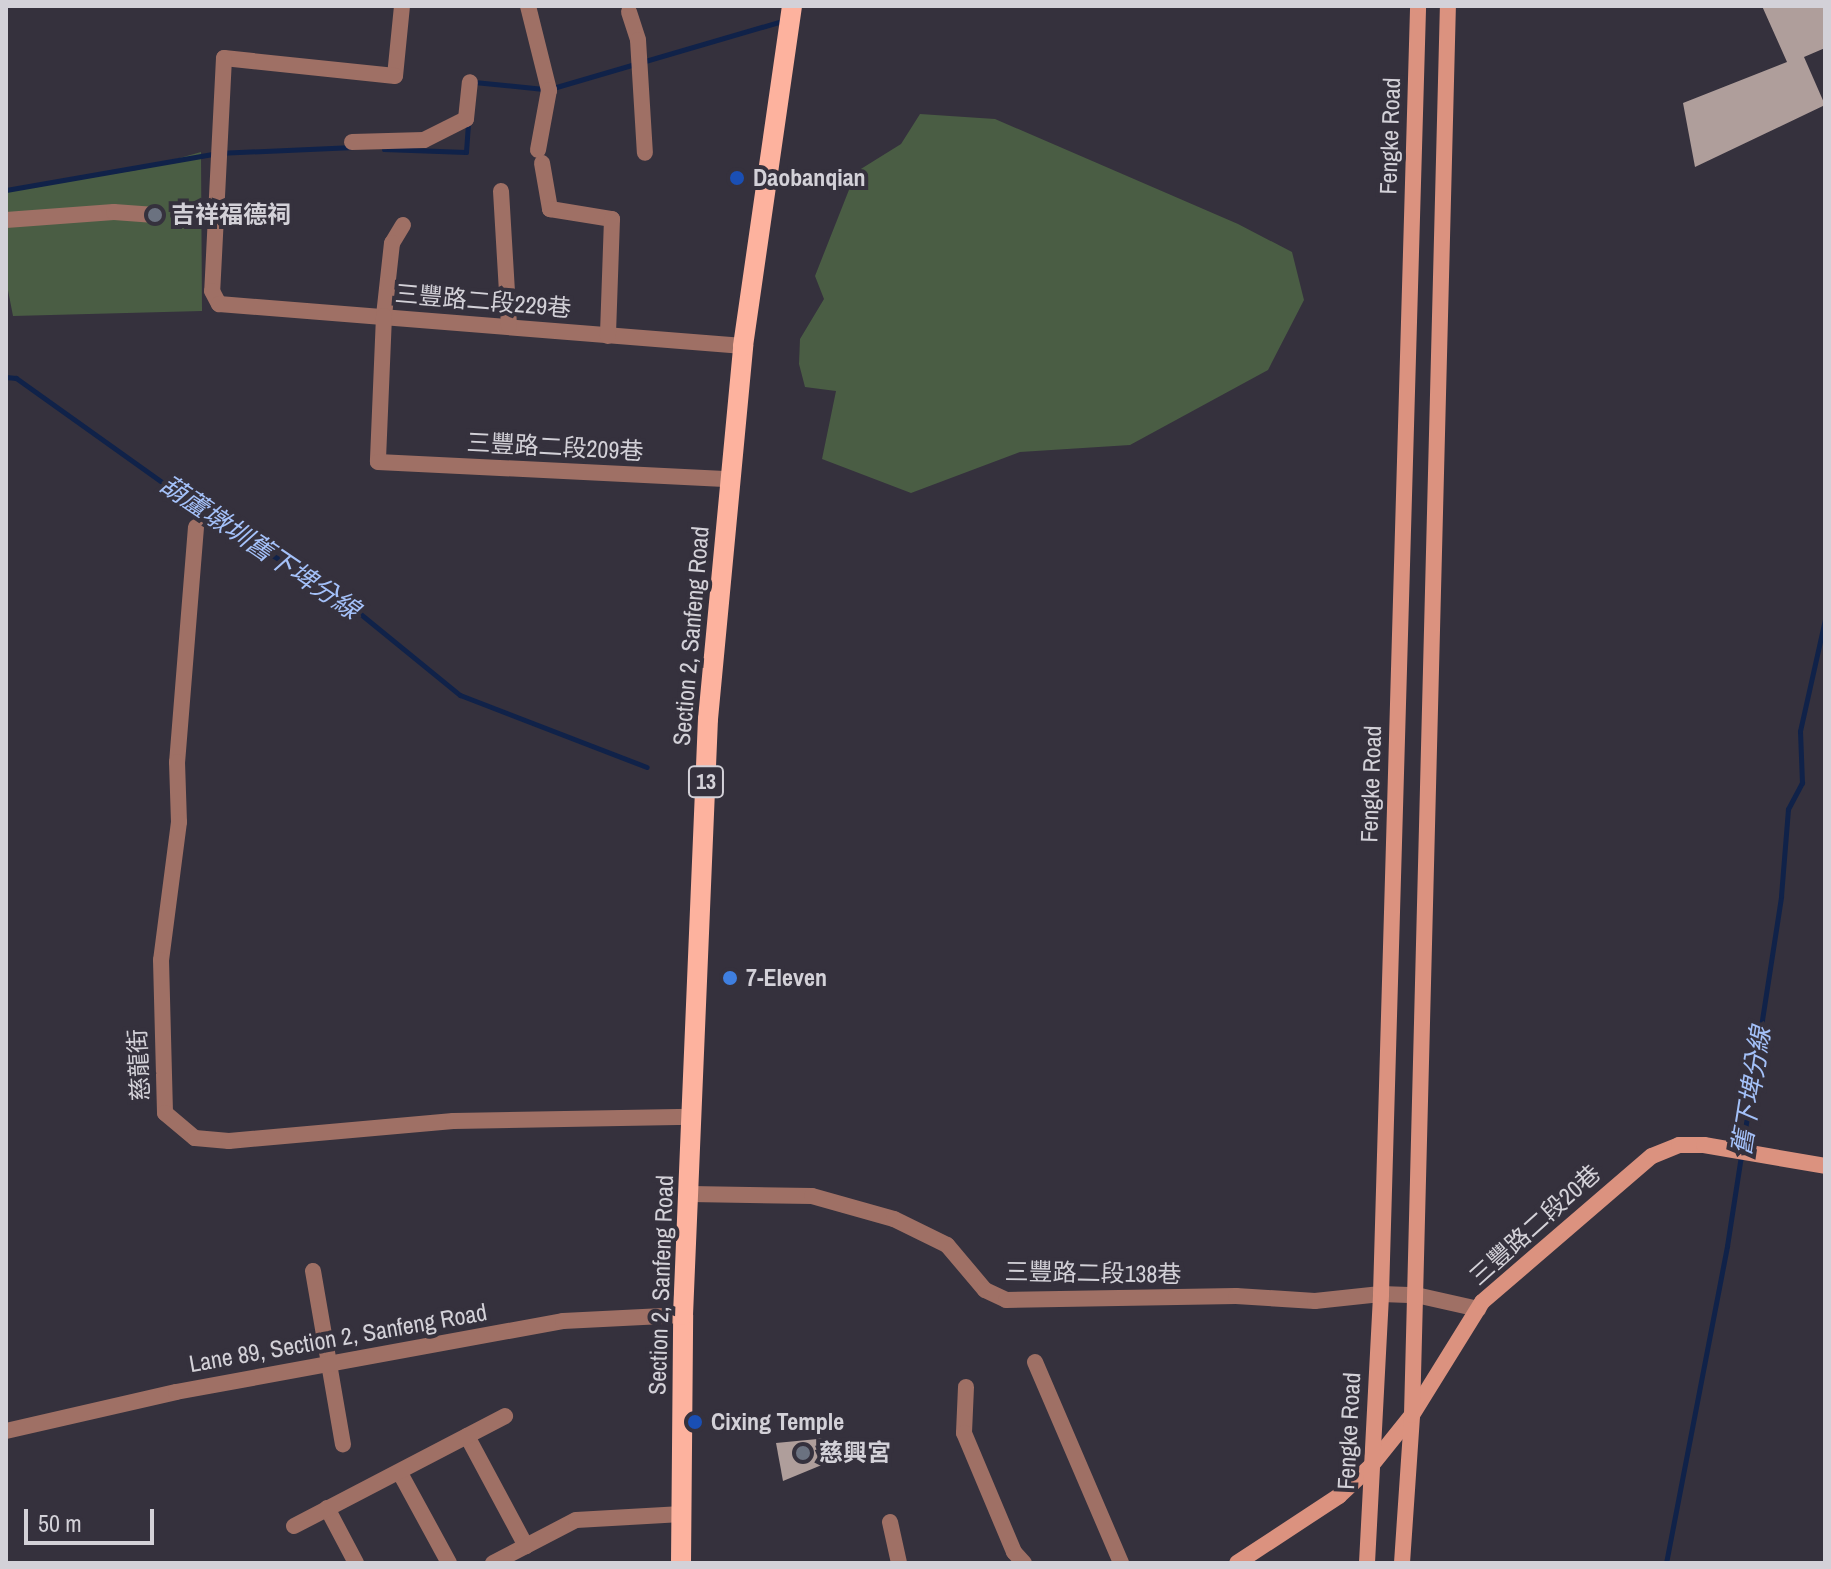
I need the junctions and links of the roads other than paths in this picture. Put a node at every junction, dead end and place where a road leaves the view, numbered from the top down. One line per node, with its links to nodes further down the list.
1 (402, 6): 14 (street, 三豐路二段229巷)
2 (528, 6): 16 (street)
3 (792, 6): 17 (main road, Section 2, Sanfeng Road / 13)
4 (1418, 6): 24 (street, Fengke Road)
5 (1448, 6): 25 (street)
6 (629, 12): 9 (street)
7 (470, 82): 8 (street)
8 (352, 142)
9 (645, 153)
10 (501, 191): 15 (street)
11 (155, 215): 12 (street)
12 (6, 220)
13 (403, 225): 14 (street)
14 (384, 316): 15 (street, 三豐路二段229巷); 18 (street, 三豐路二段209巷)
15 (509, 326): 16 (street, 三豐路二段229巷)
16 (608, 336): 17 (street, 三豐路二段229巷)
17 (743, 346): 18 (main road, Section 2, Sanfeng Road / 13)
18 (730, 479): 20 (main road, Section 2, Sanfeng Road / 13)
19 (196, 527): 20 (street, 慈龍街)
20 (692, 1117): 22 (main road, Section 2, Sanfeng Road / 13)
21 (1825, 1166): 26 (street, 三豐路二段20巷)
22 (690, 1194): 24 (street, 三豐路二段138巷); 27 (main road, Section 2, Sanfeng Road / 13)
23 (313, 1271): 29 (street)
24 (1381, 1294): 25 (street, 三豐路二段138巷); 36 (street, Fengke Road)
25 (1416, 1295): 26 (street, 三豐路二段138巷); 31 (street)
26 (1478, 1309): 31 (street, 三豐路二段20巷)
27 (683, 1315): 29 (street, Lane 89, Section 2, Sanfeng Road); 39 (main road, Section 2, Sanfeng Road / 13)
28 (1035, 1362): 49 (street)
29 (329, 1367): 33 (street, Lane 89, Section 2, Sanfeng Road); 35 (street)
30 (966, 1387): 48 (street)
31 (1412, 1415): 36 (street, 三豐路二段20巷); 52 (street)
32 (505, 1416): 34 (street)
33 (6, 1431)
34 (467, 1436): 37 (street); 42 (street)
35 (343, 1444)
36 (1371, 1466): 50 (street, 三豐路二段20巷); 51 (street, Fengke Road)
37 (400, 1473): 38 (street); 44 (street)
38 (327, 1508): 41 (street); 43 (street)
39 (682, 1514): 42 (street); 46 (main road, Section 2, Sanfeng Road / 13)
40 (890, 1522): 47 (street)
41 (294, 1526)
42 (526, 1546): 45 (street)
43 (356, 1563)
44 (449, 1563)
45 (493, 1563)
46 (681, 1563)
47 (899, 1563)
48 (1024, 1563)
49 (1121, 1563)
50 (1237, 1563)
51 (1367, 1563)
52 (1402, 1563)

